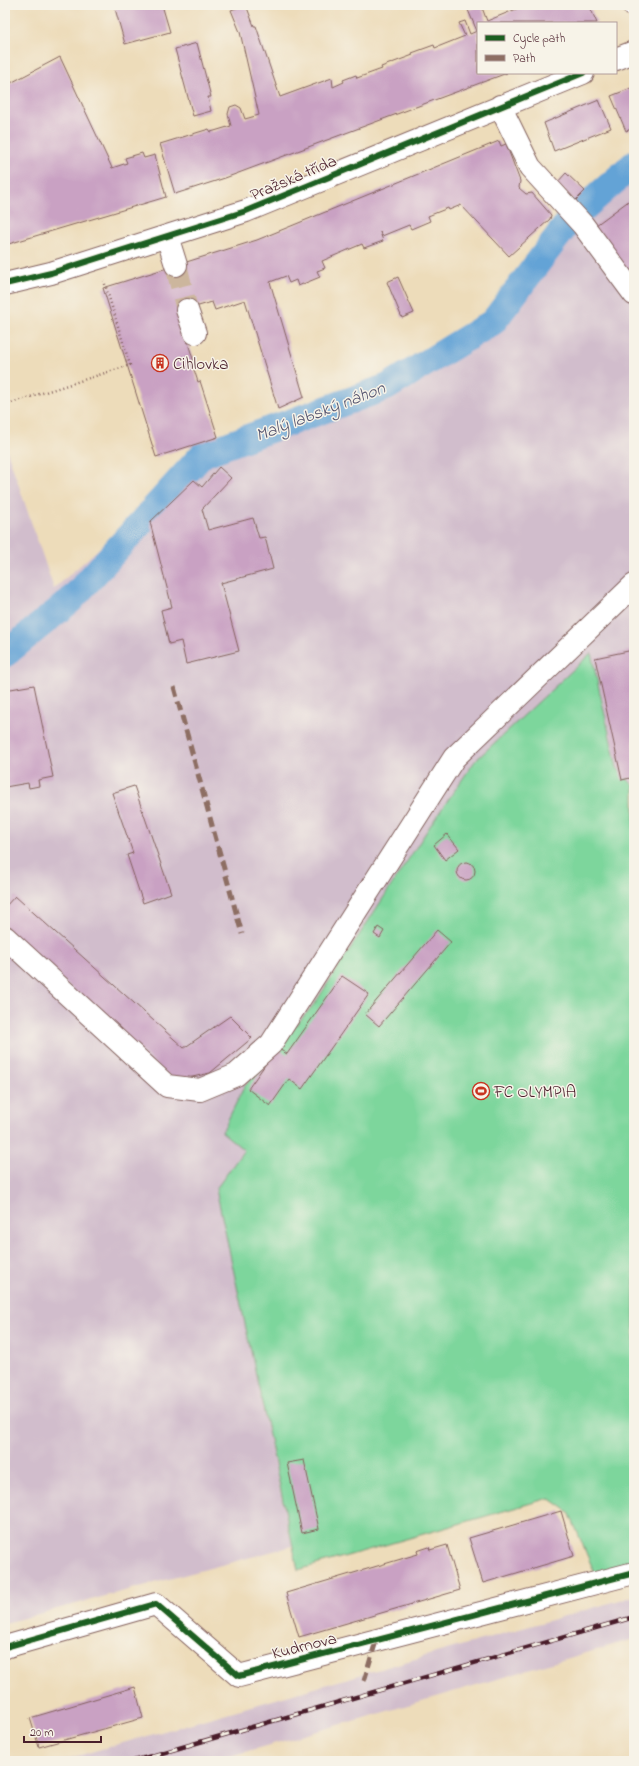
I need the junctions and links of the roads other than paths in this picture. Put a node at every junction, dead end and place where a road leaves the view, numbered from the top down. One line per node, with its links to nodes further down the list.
1 (634, 52): 2 (street)
2 (617, 59)
3 (580, 74): 4 (street, Pražská třída)
4 (500, 106): 5 (street, Pražská třída); 8 (street)
5 (167, 236): 6 (street); 7 (street, Pražská třída)
6 (176, 265)
7 (5, 284)
8 (634, 294)
9 (187, 310): 10 (street)
10 (195, 333)
11 (634, 585): 12 (street)
12 (5, 937)
13 (634, 1573): 14 (street, Kudrnova)
14 (5, 1647)

